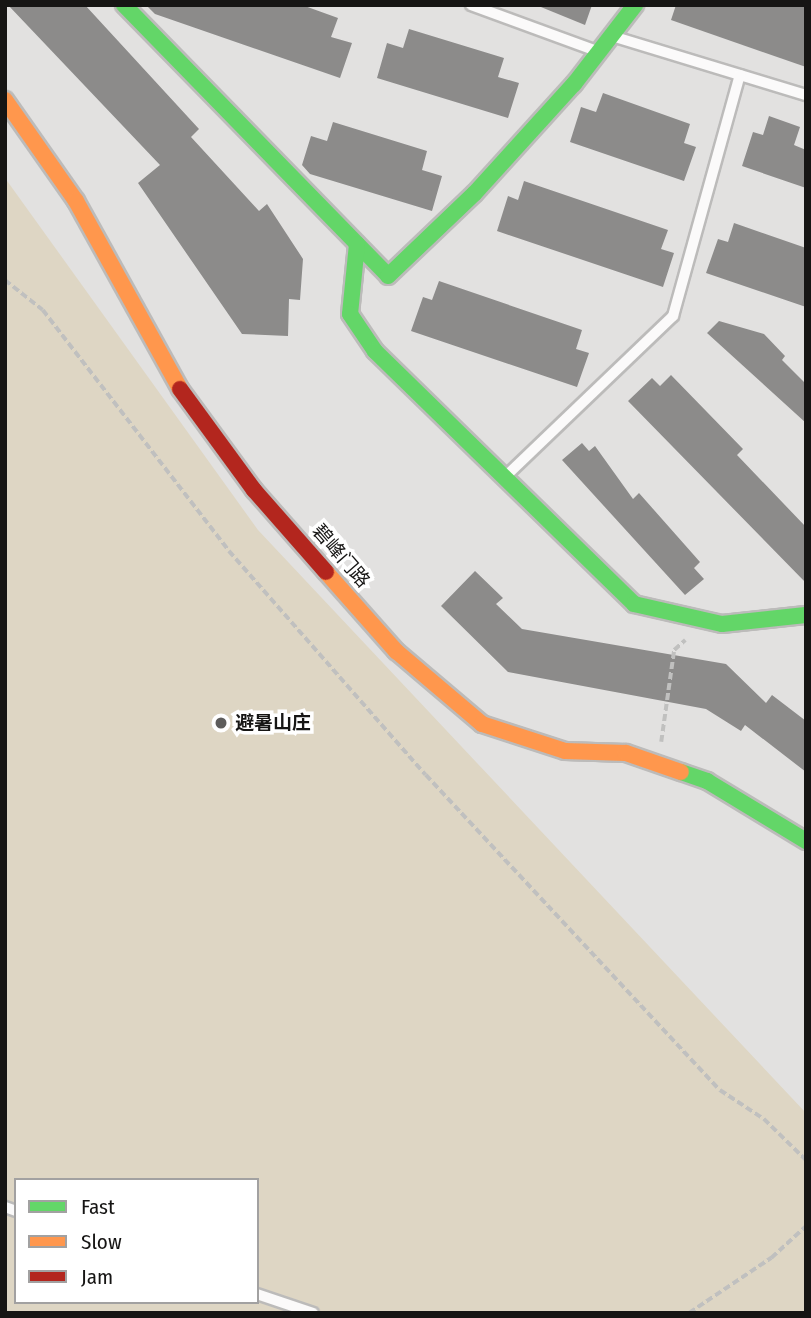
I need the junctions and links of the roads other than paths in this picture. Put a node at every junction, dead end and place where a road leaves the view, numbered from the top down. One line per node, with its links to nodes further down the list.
1 (124, 5): 9 (street)
2 (471, 5): 5 (lane)
3 (635, 5): 4 (street)
4 (611, 35): 5 (street); 6 (lane)
5 (598, 51): 9 (street)
6 (740, 75): 7 (lane); 10 (lane)
7 (806, 95)
8 (5, 100): 12 (street, 碧峰门路)
9 (357, 244): 10 (street)
10 (505, 478): 11 (street)
11 (806, 615)
12 (806, 841)
13 (259, 1295): 14 (lane)
14 (313, 1313)

